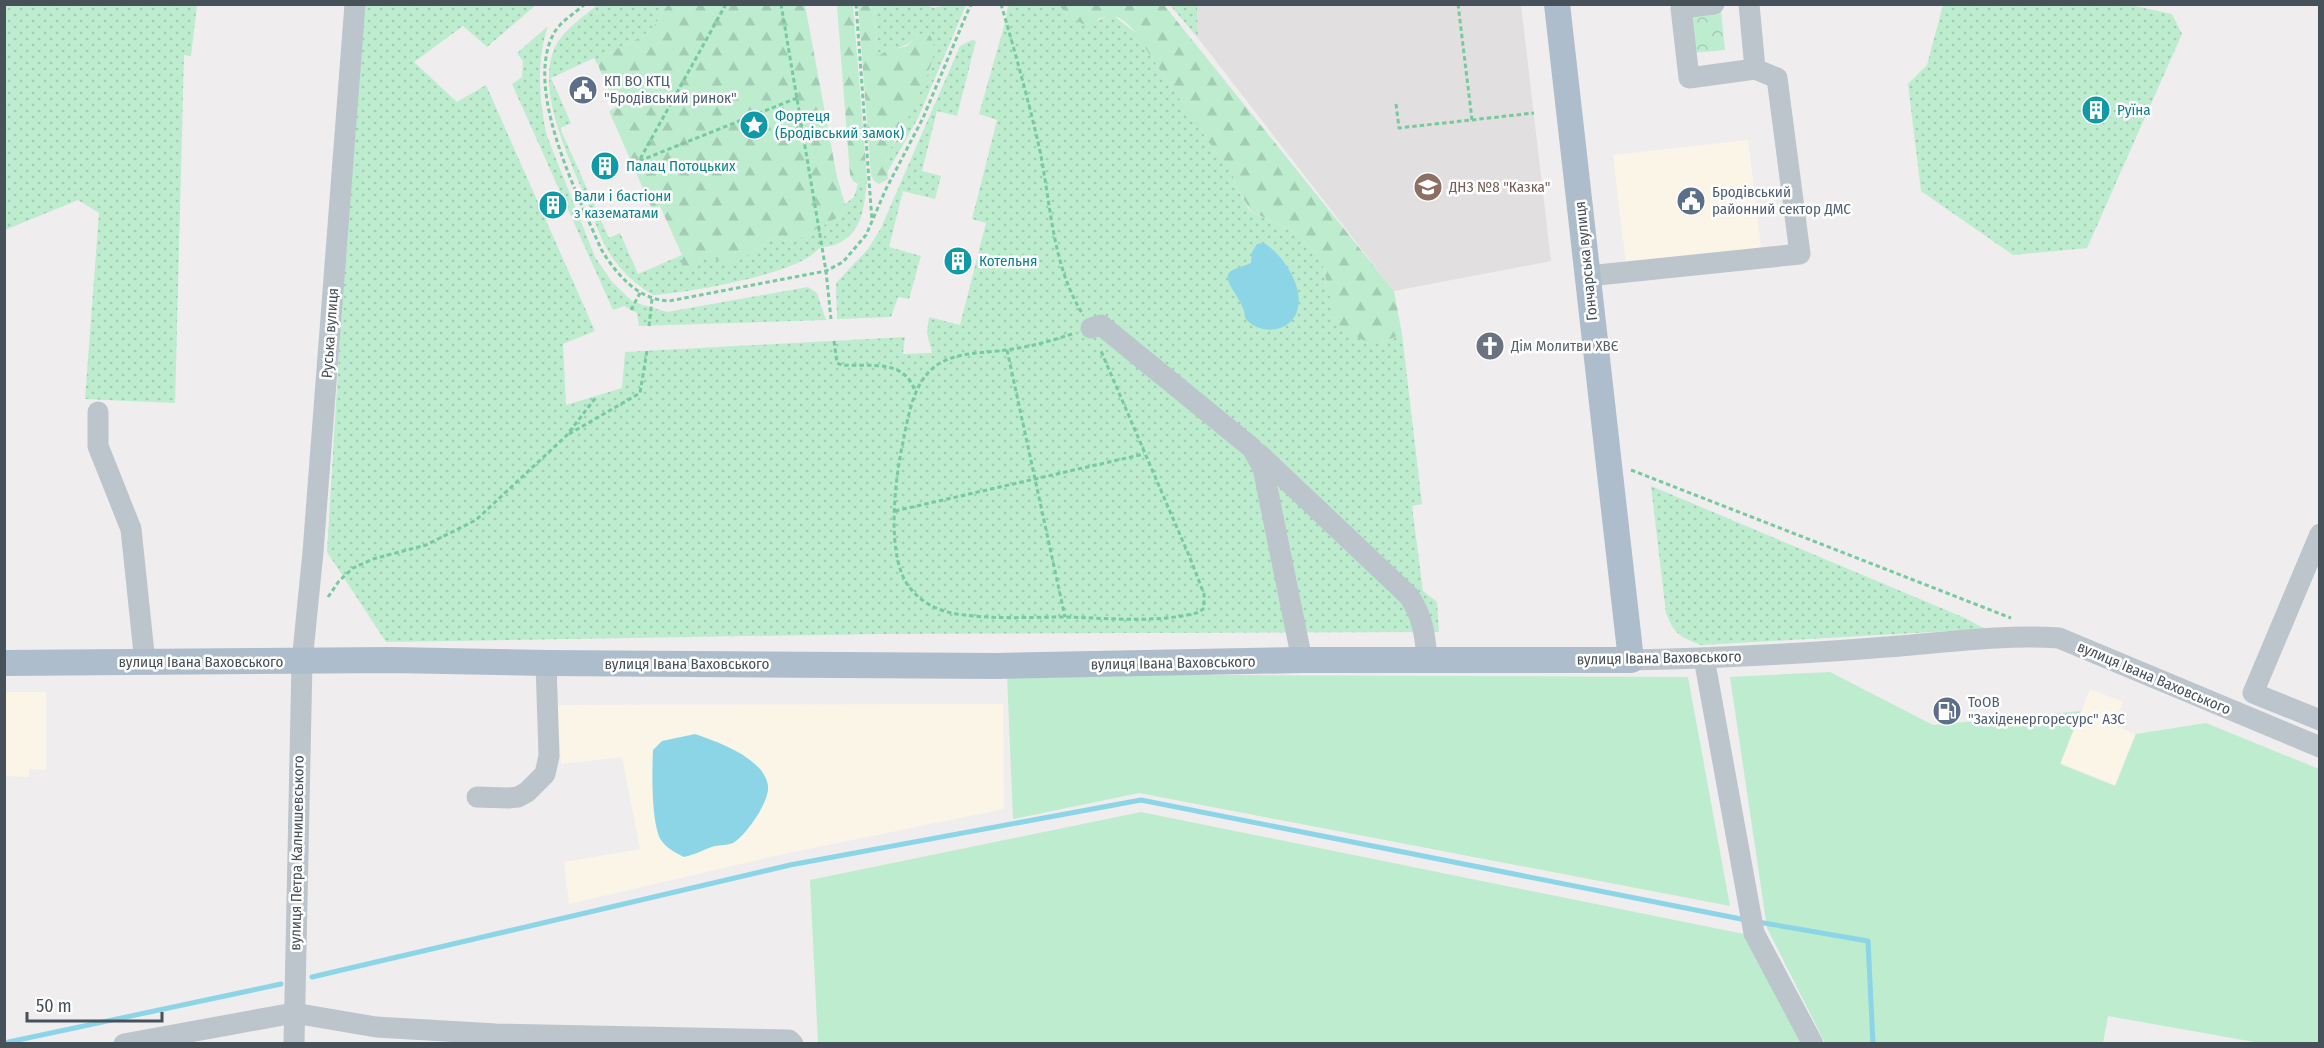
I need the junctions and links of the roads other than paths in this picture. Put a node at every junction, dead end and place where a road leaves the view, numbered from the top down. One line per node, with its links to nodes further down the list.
1 (355, 4): 15 (street, Руська вулиця)
2 (1557, 4): 6 (main road, Гончарська вулиця)
3 (1714, 4): 5 (street)
4 (1749, 4): 5 (street)
5 (1755, 69): 6 (street)
6 (1588, 276): 14 (main road, Гончарська вулиця)
7 (1091, 328): 9 (street)
8 (98, 412): 17 (street)
9 (1252, 448): 12 (street); 13 (street)
10 (2319, 534): 19 (street)
11 (1704, 658): 14 (street, вулиця Івана Ваховського); 20 (street, вулиця Івана Ваховського); 27 (street)
12 (1427, 659): 13 (main road, вулиця Івана Ваховського); 14 (main road, вулиця Івана Ваховського)
13 (1302, 660): 18 (main road, вулиця Івана Ваховського)
14 (1631, 660)
15 (302, 662): 17 (main road, вулиця Івана Ваховського); 18 (main road, вулиця Івана Ваховського); 22 (street, вулиця Петра Калнишевського)
16 (4, 663): 17 (main road, вулиця Івана Ваховського)
17 (145, 663)
18 (546, 663): 21 (street)
19 (2319, 720)
20 (2319, 747)
21 (477, 797)
22 (294, 1013): 23 (street); 24 (street); 25 (street, вулиця Петра Калнишевського)
23 (496, 1039): 26 (street)
24 (124, 1044)
25 (294, 1044)
26 (793, 1044)
27 (1813, 1044)

